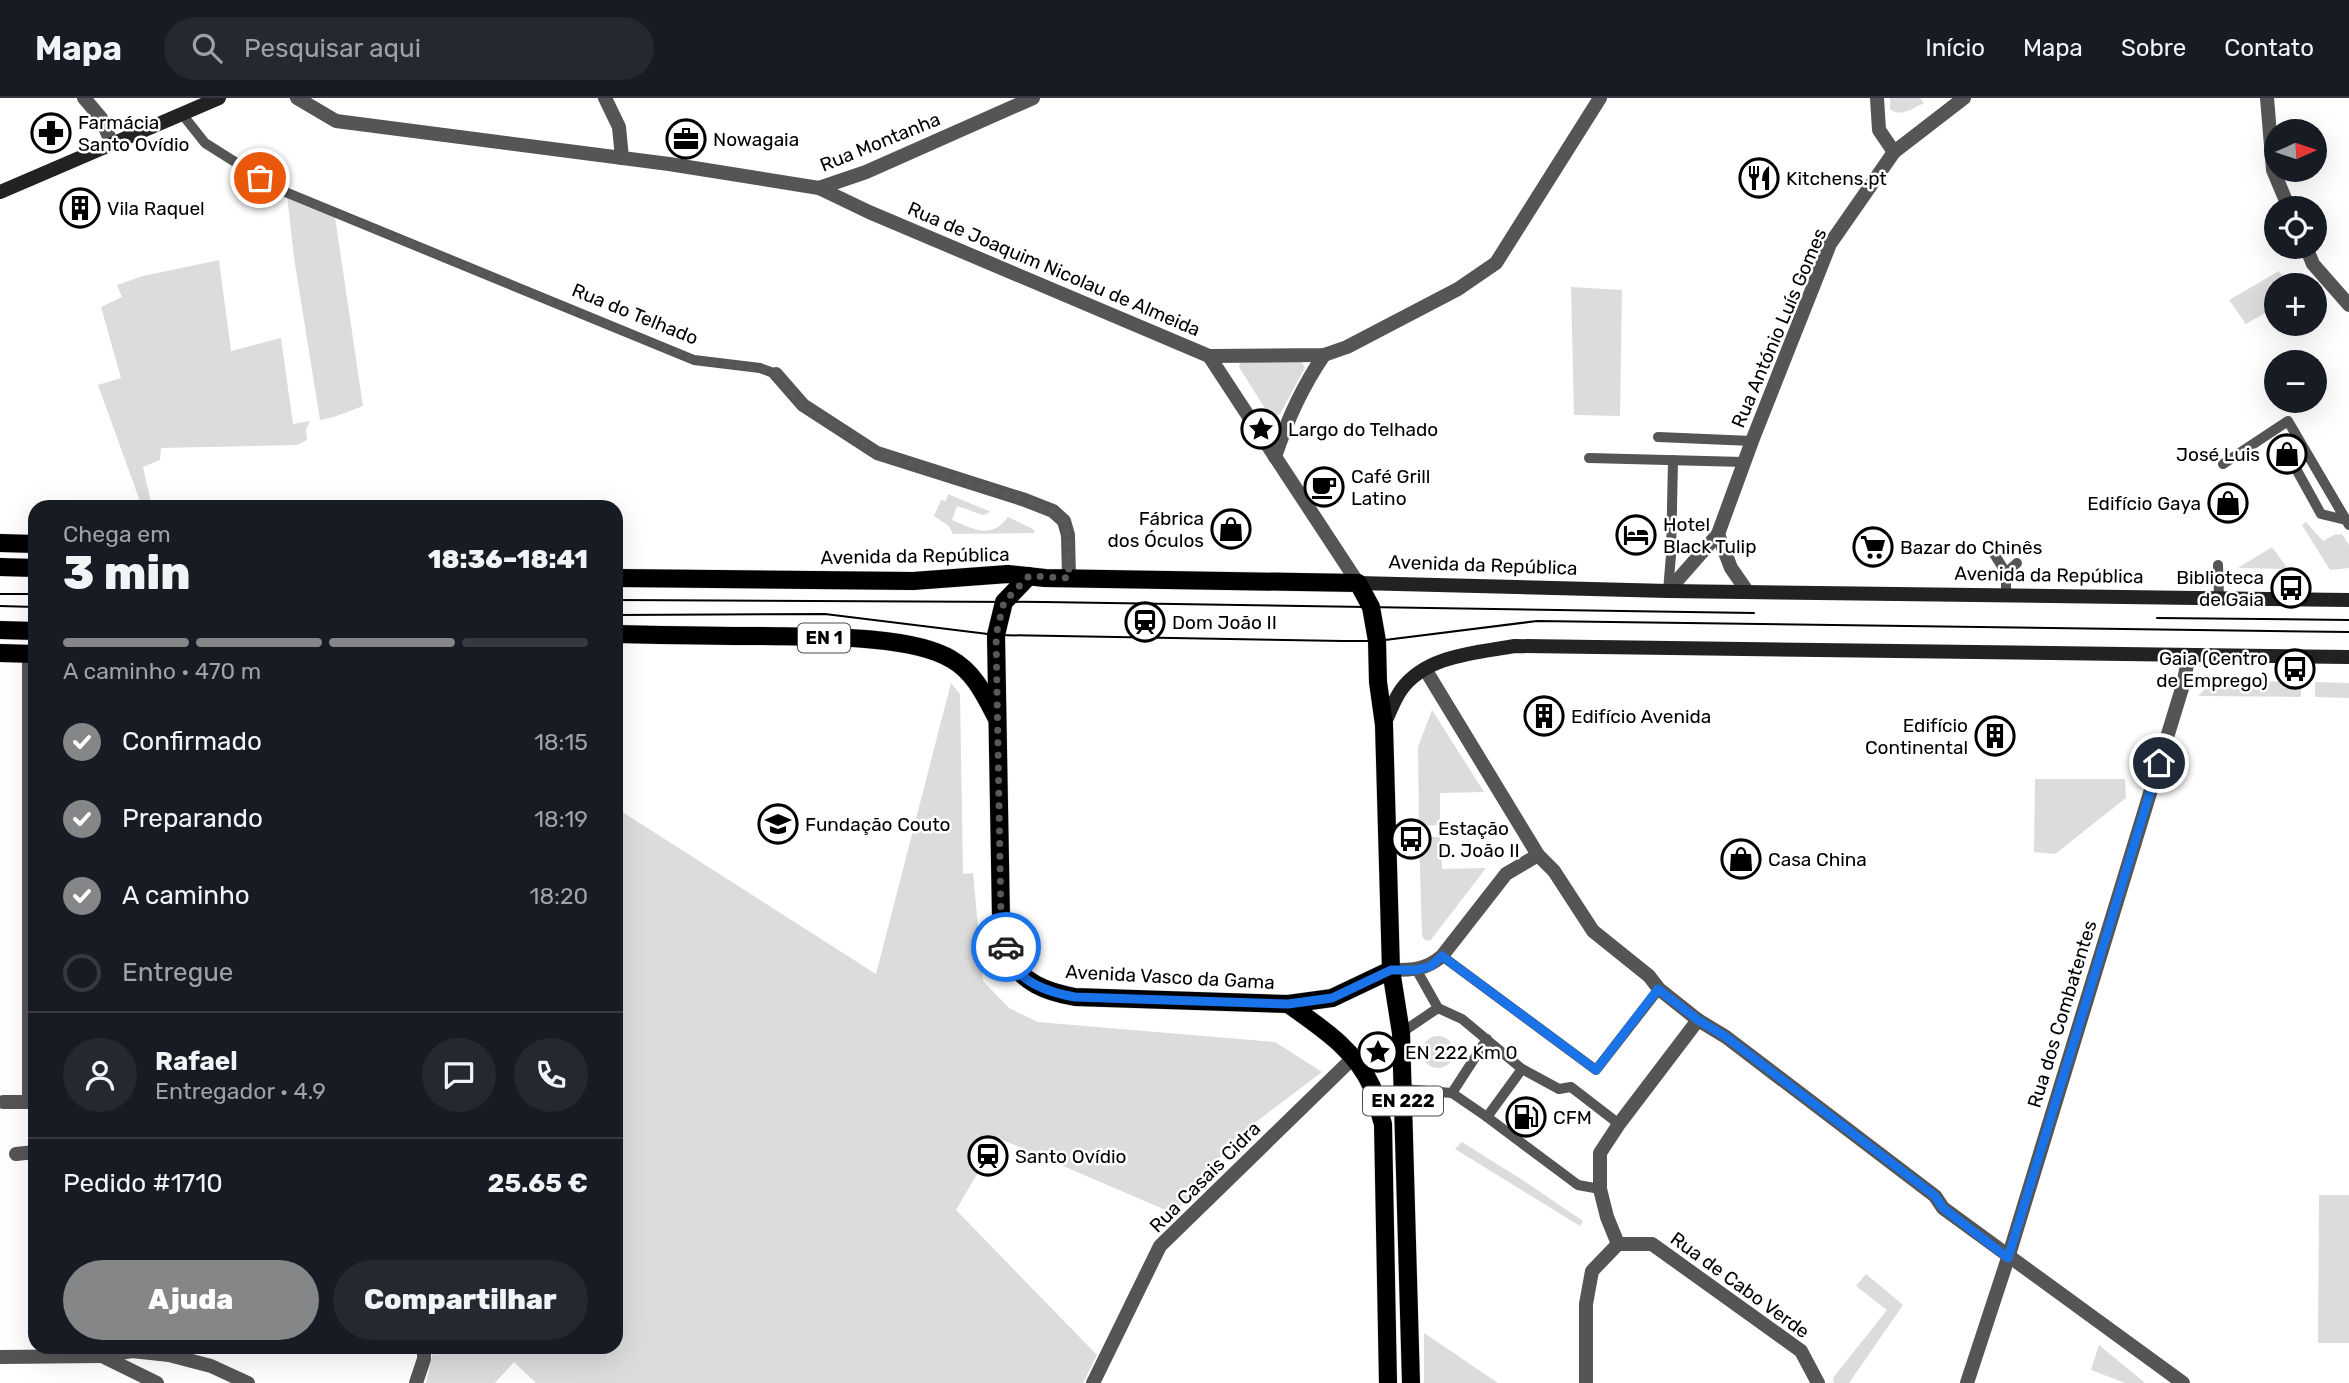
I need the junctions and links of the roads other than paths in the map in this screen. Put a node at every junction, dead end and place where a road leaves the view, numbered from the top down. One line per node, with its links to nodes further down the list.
1 (84, 98): 11 (street)
2 (219, 98): 10 (main road)
3 (297, 98): 13 (street, Rua de Joaquim Nicolau de Almeida)
4 (605, 98): 13 (street)
5 (1033, 98): 14 (street, Rua Montanha)
6 (1600, 98): 19 (street)
7 (1877, 98): 12 (street)
8 (1964, 98): 12 (street, Rua António Luís Gomes)
9 (2267, 98): 16 (street)
10 (182, 114): 11 (main road); 21 (lane, Rua do Telhado)
11 (112, 144): 15 (main road)
12 (1894, 152): 23 (street, Rua António Luís Gomes)
13 (622, 158): 14 (street, Rua de Joaquim Nicolau de Almeida)
14 (819, 188): 20 (street, Rua de Joaquim Nicolau de Almeida)
15 (0, 192)
16 (2284, 196)
17 (2311, 259): 18 (street)
18 (2349, 305)
19 (1324, 355): 20 (street); 24 (street)
20 (1209, 356): 24 (street, Rua de Joaquim Nicolau de Almeida)
21 (776, 374): 42 (street, Rua do Telhado)
22 (1658, 436): 23 (lane)
23 (1752, 441): 27 (street, Rua António Luís Gomes)
24 (1275, 457): 43 (street, Rua de Joaquim Nicolau de Almeida)
25 (1589, 458): 26 (lane)
26 (1673, 460): 27 (lane); 44 (lane)
27 (1744, 462): 31 (street, Rua António Luís Gomes)
28 (2223, 464): 30 (lane)
29 (2294, 467): 30 (lane)
30 (2348, 522)
31 (1718, 534): 44 (street, Rua António Luís Gomes); 45 (street)
32 (0, 543): 33 (main road)
33 (28, 544)
34 (1993, 552): 39 (lane)
35 (2017, 563): 39 (lane)
36 (2218, 565): 47 (lane)
37 (0, 568): 38 (main road)
38 (28, 568)
39 (2006, 573): 46 (lane)
40 (1029, 576): 41 (main road, Avenida da República); 42 (main road, Avenida da República); 57 (main road, Avenida Vasco da Gama)
41 (623, 578)
42 (1069, 578): 43 (main road, Avenida da República)
43 (1358, 583): 44 (main road, Avenida da República); 58 (main road)
44 (1668, 591): 45 (main road, Avenida da República)
45 (1748, 591): 46 (main road, Avenida da República)
46 (2006, 595): 47 (main road, Avenida da República)
47 (2219, 598): 48 (main road, Avenida da República)
48 (2349, 600)
49 (0, 630): 50 (main road)
50 (28, 631)
51 (623, 635): 57 (main road, EN 1)
52 (0, 653): 53 (main road)
53 (28, 654)
54 (2189, 655): 55 (main road); 56 (main road); 81 (street, Rua dos Combatentes)
55 (2349, 657)
56 (1424, 669): 58 (main road); 59 (street)
57 (998, 720): 64 (main road, Avenida Vasco da Gama)
58 (1384, 725): 61 (main road, EN 222)
59 (1538, 855): 60 (street); 63 (street)
60 (1442, 956): 62 (street); 63 (lane)
61 (1391, 970): 62 (street); 64 (main road, Avenida Vasco da Gama); 67 (main road, EN 222)
62 (1416, 970): 65 (lane)
63 (1658, 989): 66 (street)
64 (1288, 1004): 69 (main road, Avenida Vasco da Gama)
65 (1438, 1007): 67 (lane); 68 (lane)
66 (1698, 1020): 76 (street); 81 (street)
67 (1401, 1033): 71 (main road, EN 222)
68 (1487, 1040): 70 (lane); 72 (lane)
69 (1354, 1057): 90 (street, Rua Casais Cidra); 91 (main road, Avenida Vasco da Gama)
70 (1522, 1069): 75 (lane); 76 (lane)
71 (1403, 1089): 72 (lane); 92 (main road, EN 222)
72 (1452, 1093): 75 (lane)
73 (4, 1102): 74 (street)
74 (28, 1102)
75 (1487, 1117): 79 (lane)
76 (1619, 1124): 79 (street)
77 (28, 1153): 78 (street)
78 (16, 1154)
79 (1600, 1189): 80 (street)
80 (1618, 1244): 93 (street); 94 (street, Rua de Cabo Verde)
81 (2008, 1258): 95 (street, Rua dos Combatentes); 96 (street)
82 (117, 1354): 85 (street)
83 (169, 1354): 88 (street)
84 (424, 1354): 89 (street)
85 (102, 1356): 86 (street); 87 (street)
86 (0, 1357)
87 (157, 1383)
88 (248, 1383)
89 (416, 1383)
90 (1093, 1383)
91 (1388, 1383)
92 (1411, 1383)
93 (1586, 1383)
94 (1818, 1383)
95 (1967, 1383)
96 (2183, 1383)

